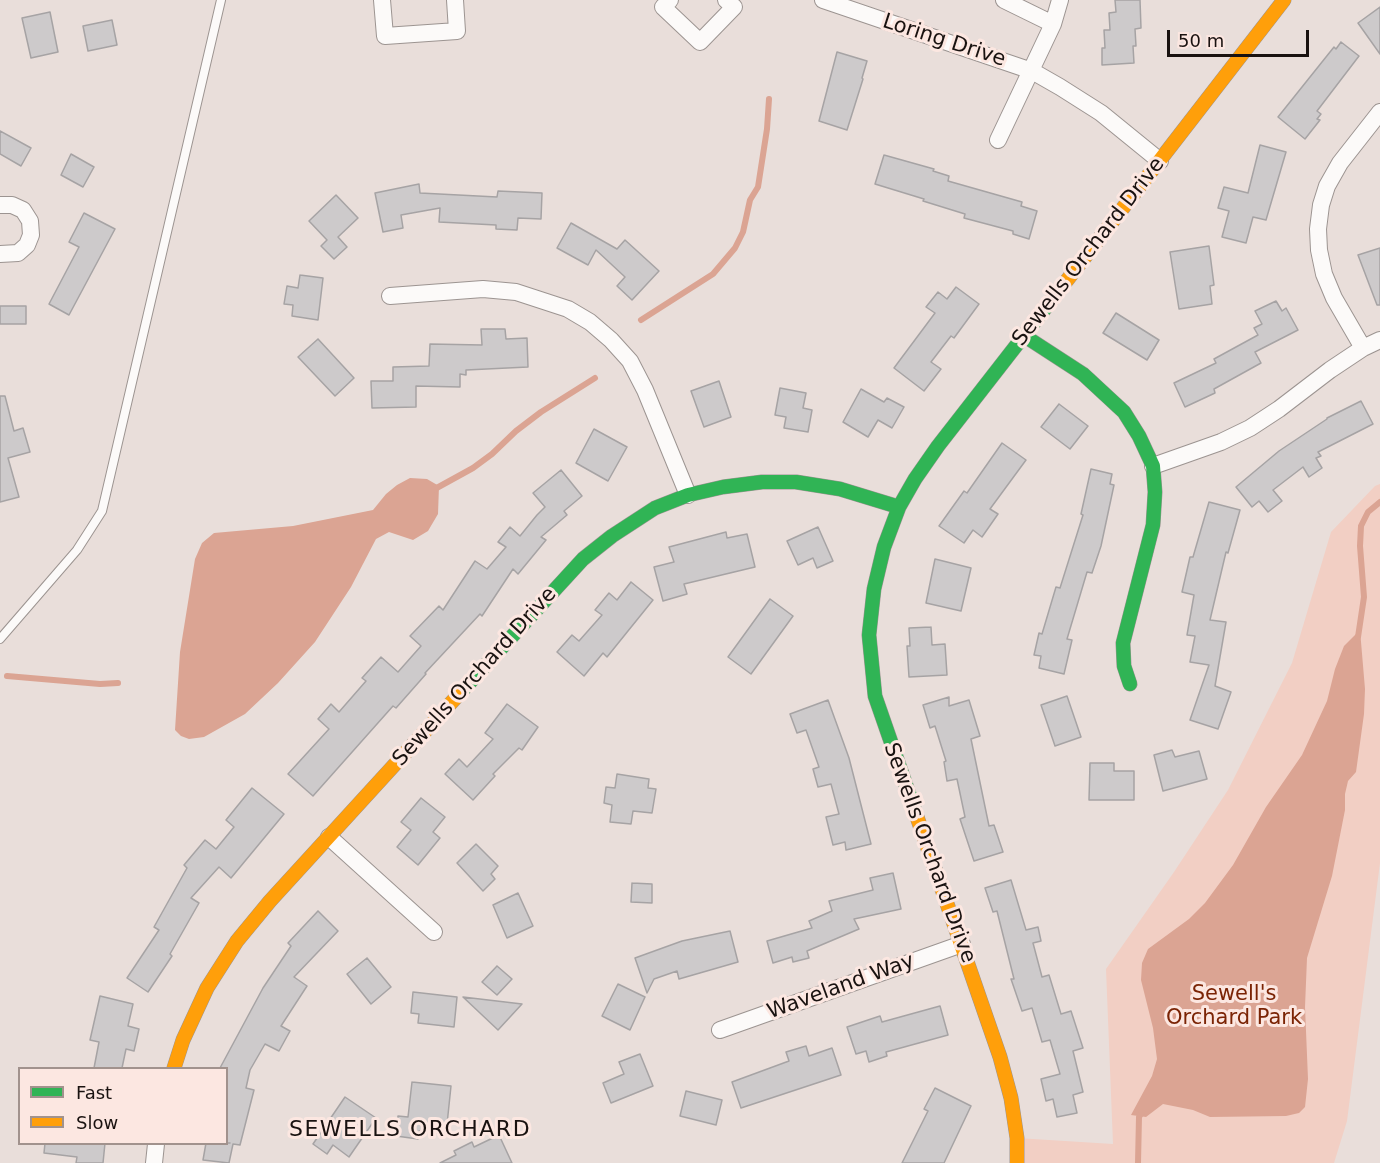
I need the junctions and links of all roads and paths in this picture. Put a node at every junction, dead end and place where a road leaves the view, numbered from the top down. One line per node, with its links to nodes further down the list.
1 (221, 0): 24 (lane)
2 (382, 0): 3 (street)
3 (455, 0)
4 (670, 0): 5 (street)
5 (726, 0)
6 (823, 0): 11 (street, Loring Drive)
7 (1004, 0): 10 (street)
8 (1060, 0): 10 (street, Loring Drive)
9 (1284, 0): 14 (street, Sewells Orchard Drive)
10 (1053, 24): 11 (street, Loring Drive)
11 (1032, 71): 13 (street, Loring Drive); 14 (street, Loring Drive)
12 (1380, 112): 20 (street)
13 (998, 140)
14 (1160, 161): 18 (street, Sewells Orchard Drive)
15 (0, 205): 16 (street)
16 (0, 254)
17 (390, 296): 22 (street)
18 (1023, 335): 21 (street); 23 (street, Sewells Orchard Drive)
19 (1380, 340): 20 (street)
20 (1363, 348): 21 (street)
21 (1153, 466): 25 (street)
22 (688, 495): 23 (street, Sewells Orchard Drive); 26 (street, Sewells Orchard Drive)
23 (899, 507): 28 (street, Sewells Orchard Drive)
24 (0, 639)
25 (1130, 684)
26 (329, 837): 27 (street); 30 (street, Sewells Orchard Drive)
27 (434, 932)
28 (962, 944): 29 (street, Waveland Way); 33 (street, Sewells Orchard Drive)
29 (720, 1030)
30 (174, 1067)
31 (156, 1145): 32 (street)
32 (154, 1163)
33 (1017, 1163)

